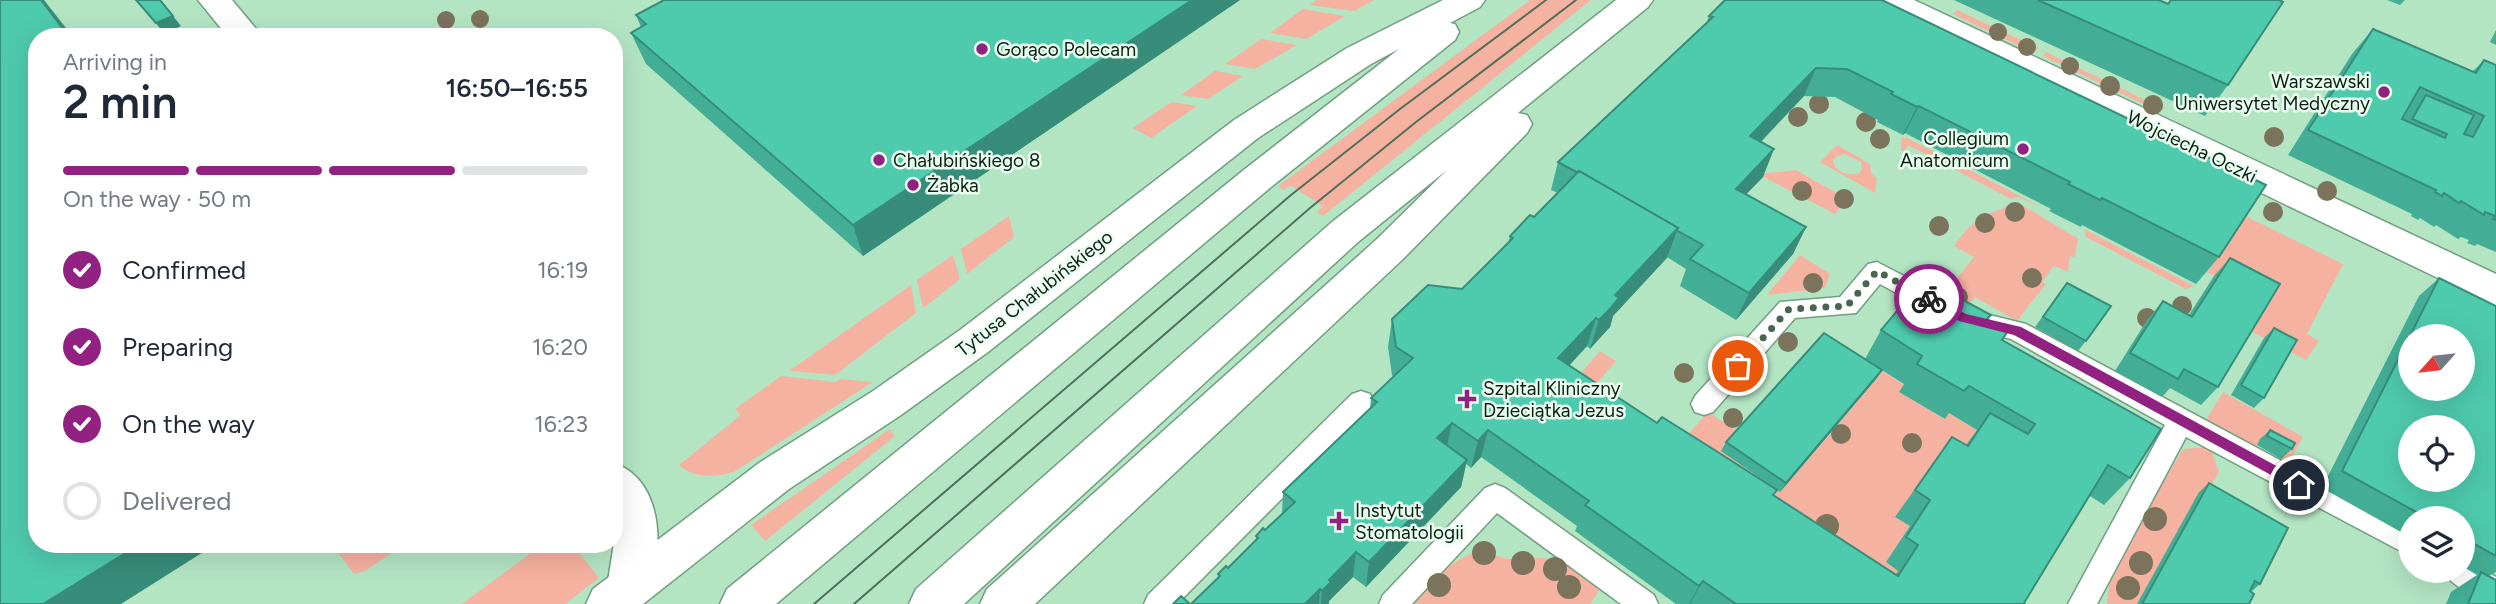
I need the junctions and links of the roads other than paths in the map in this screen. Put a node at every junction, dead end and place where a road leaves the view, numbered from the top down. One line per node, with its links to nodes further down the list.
1 (214, 0): 6 (main road)
2 (1469, 0): 15 (main road, Tytusa Chałubińskiego)
3 (1483, 0): 16 (main road)
4 (1638, 0): 17 (main road); 18 (main road)
5 (1891, 2): 7 (main road, Wojciecha Oczki)
6 (239, 28)
7 (2496, 291)
8 (1362, 402): 19 (lane)
9 (1704, 404): 10 (lane)
10 (2181, 421): 12 (lane); 22 (lane)
11 (623, 491): 15 (main road)
12 (2398, 538)
13 (2475, 580): 14 (lane)
14 (2496, 592)
15 (619, 596)
16 (743, 604)
17 (932, 604)
18 (1003, 604)
19 (1157, 604)
20 (1393, 604): 21 (lane)
21 (1644, 604)
22 (2082, 604)

